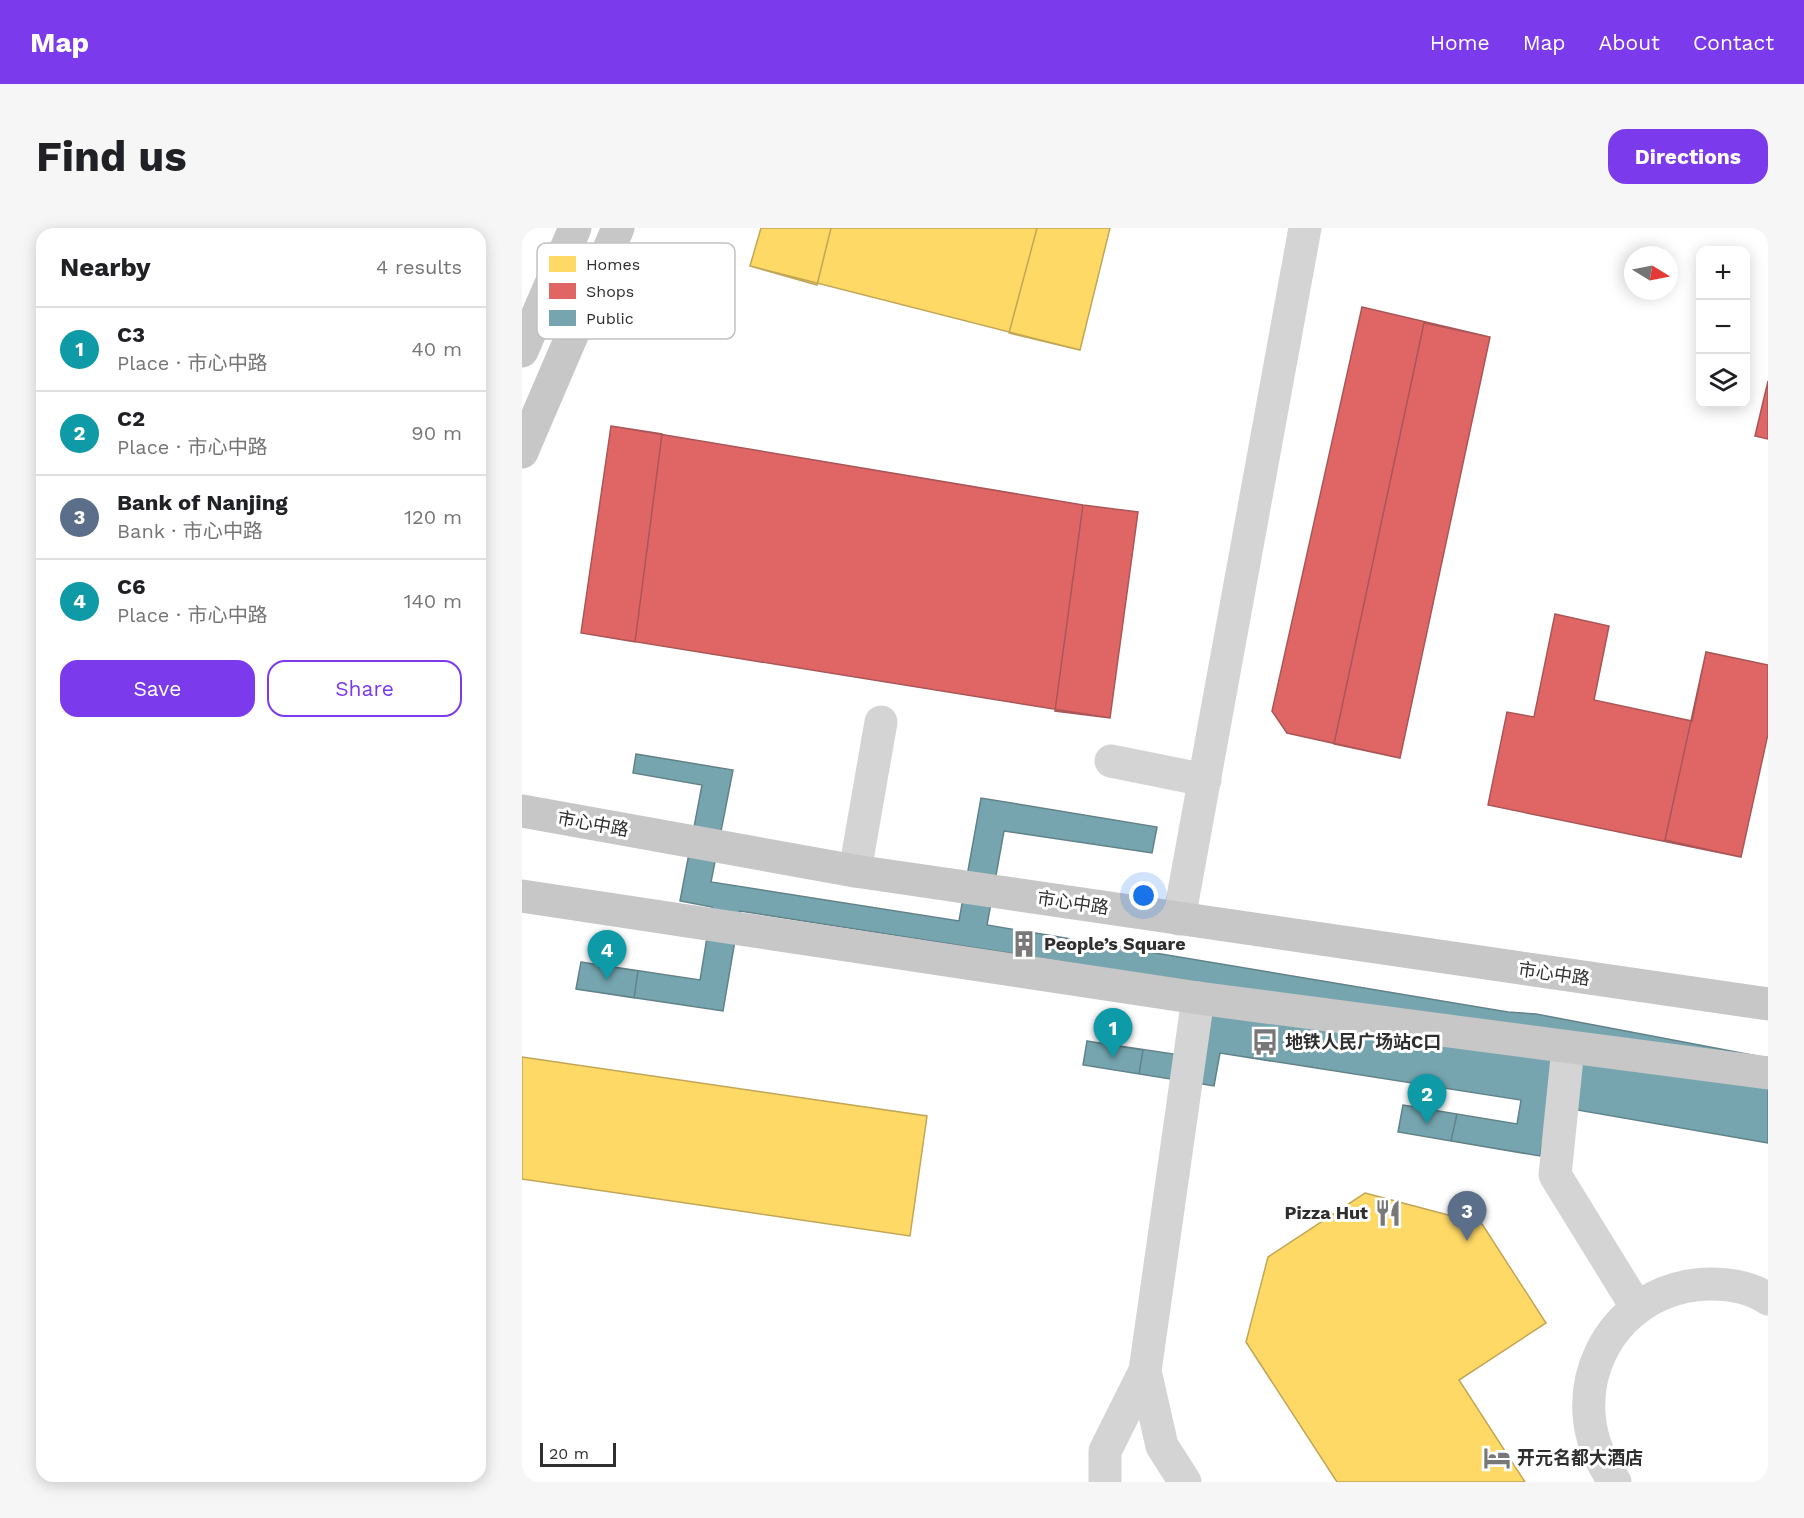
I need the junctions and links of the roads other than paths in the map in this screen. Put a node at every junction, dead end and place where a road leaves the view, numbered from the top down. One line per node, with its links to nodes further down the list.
1 (575, 228): 4 (main road)
2 (618, 228): 5 (main road)
3 (1305, 228): 12 (street)
4 (569, 243)
5 (612, 243)
6 (537, 316): 8 (main road)
7 (570, 339): 9 (main road)
8 (522, 351)
9 (522, 452)
10 (882, 722): 14 (street)
11 (1111, 761): 12 (street)
12 (1205, 780): 16 (street)
13 (522, 811): 14 (main road, 市心中路)
14 (855, 871): 16 (main road, 市心中路)
15 (522, 896): 17 (main road)
16 (1179, 919): 18 (main road, 市心中路)
17 (1198, 998): 19 (main road); 23 (street)
18 (1768, 1004)
19 (1568, 1048): 20 (main road); 22 (street)
20 (1768, 1073)
21 (1768, 1299): 22 (street)
22 (1637, 1308): 26 (street)
23 (1145, 1371): 24 (street); 25 (street)
24 (1105, 1482)
25 (1185, 1482)
26 (1615, 1482)

